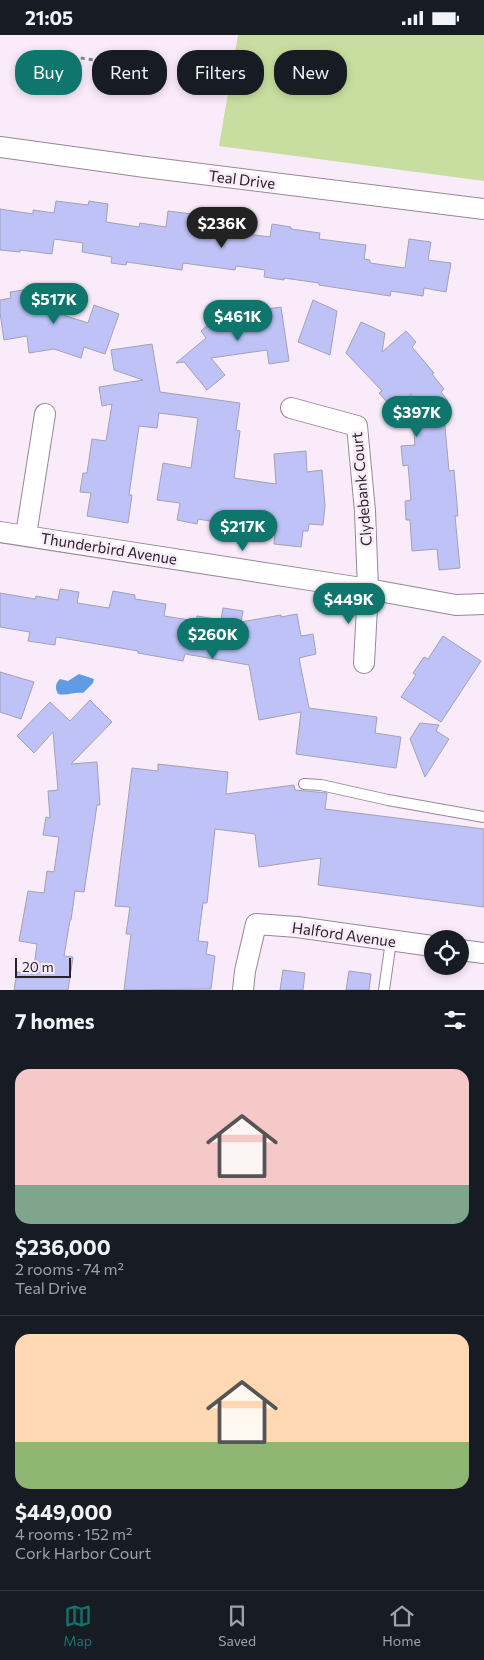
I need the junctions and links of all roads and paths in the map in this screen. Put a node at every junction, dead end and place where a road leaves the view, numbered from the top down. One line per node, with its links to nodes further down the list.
1 (0, 147): 2 (street, Teal Drive)
2 (484, 209)
3 (291, 409): 7 (street, Clydebank Court)
4 (45, 414): 6 (street)
5 (0, 532): 6 (street, Thunderbird Avenue)
6 (26, 535): 7 (street, Thunderbird Avenue)
7 (368, 589): 8 (street, Thunderbird Avenue); 9 (street)
8 (484, 604)
9 (364, 663)
10 (304, 784): 11 (lane)
11 (484, 817)
12 (391, 941): 13 (street, Halford Avenue); 16 (street, Halford Avenue); 17 (lane)
13 (424, 945)
14 (469, 951): 15 (street)
15 (484, 953)
16 (243, 990)
17 (384, 990)

